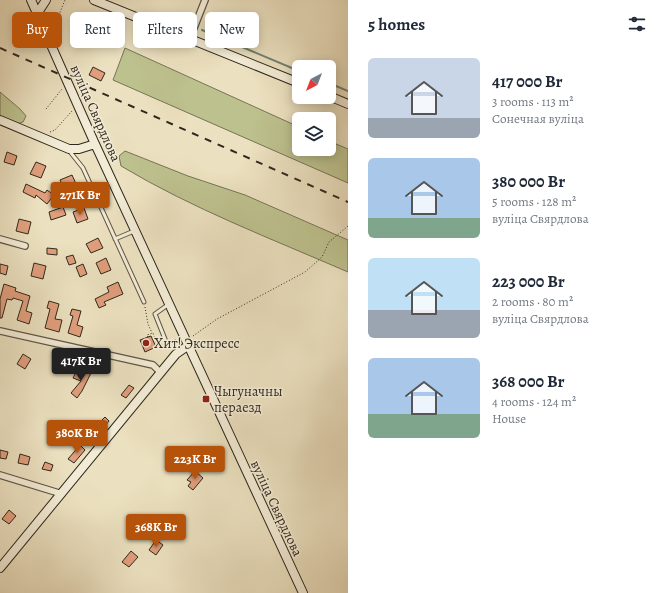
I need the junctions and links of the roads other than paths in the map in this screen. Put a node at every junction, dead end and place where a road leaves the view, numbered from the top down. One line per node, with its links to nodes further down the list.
1 (31, 0): 5 (street, вуліца Свярдлова)
2 (46, 0): 6 (street)
3 (94, 0): 7 (street)
4 (205, 0): 8 (street)
5 (36, 12)
6 (38, 12)
7 (133, 15)
8 (197, 20)
9 (197, 41): 11 (street)
10 (52, 48): 15 (street, вуліца Свярдлова)
11 (292, 80)
12 (336, 99): 13 (street)
13 (348, 104)
14 (1, 122): 16 (street)
15 (95, 144): 16 (street); 17 (street, вуліца Свярдлова)
16 (72, 149): 19 (lane)
17 (135, 230): 19 (lane); 22 (street, вуліца Свярдлова)
18 (0, 239): 20 (street)
19 (115, 239): 21 (lane)
20 (25, 246)
21 (144, 302)
22 (169, 304): 24 (lane); 25 (street, вуліца Свярдлова)
23 (0, 331): 26 (street)
24 (164, 339)
25 (191, 341): 26 (street); 30 (street, вуліца Свярдлова)
26 (161, 372): 28 (street)
27 (0, 475): 28 (street)
28 (62, 494): 29 (street)
29 (0, 568)
30 (302, 593)

